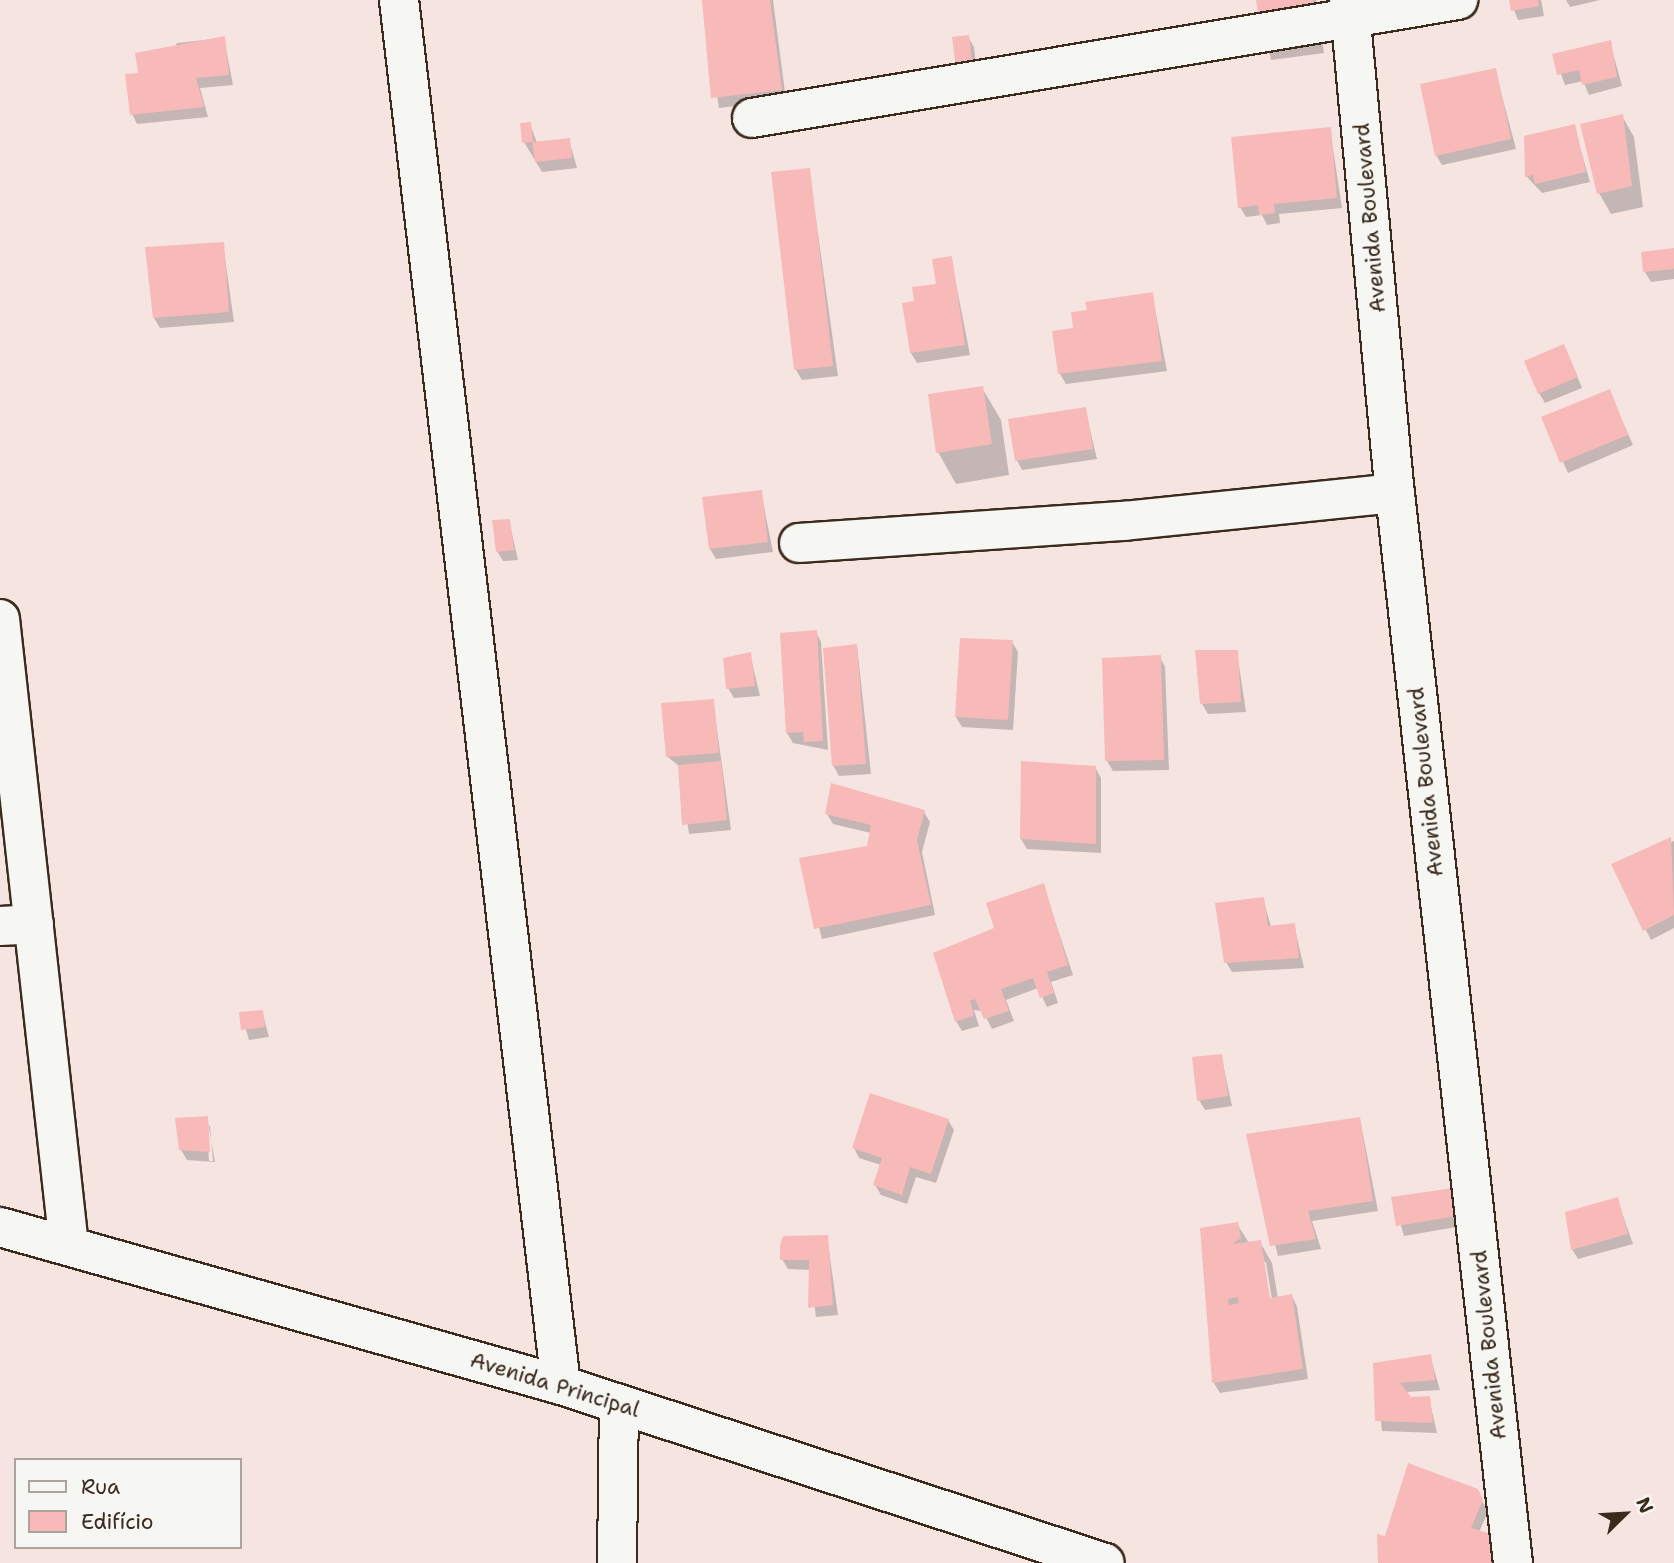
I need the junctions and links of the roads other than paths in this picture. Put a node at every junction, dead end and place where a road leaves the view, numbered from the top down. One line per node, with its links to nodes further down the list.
1 (399, 0): 11 (street)
2 (1458, 0): 3 (street)
3 (1350, 11): 4 (street); 5 (street, Avenida Boulevard)
4 (752, 118)
5 (1395, 494): 6 (street); 15 (street, Avenida Boulevard)
6 (799, 544)
7 (0, 619): 8 (street)
8 (17, 925): 10 (street)
9 (0, 1227): 10 (street, Avenida Principal)
10 (69, 1246): 11 (street, Avenida Principal)
11 (561, 1385): 12 (street, Avenida Principal)
12 (620, 1405): 13 (street); 14 (street, Avenida Principal)
13 (617, 1563)
14 (1105, 1563)
15 (1513, 1563)

